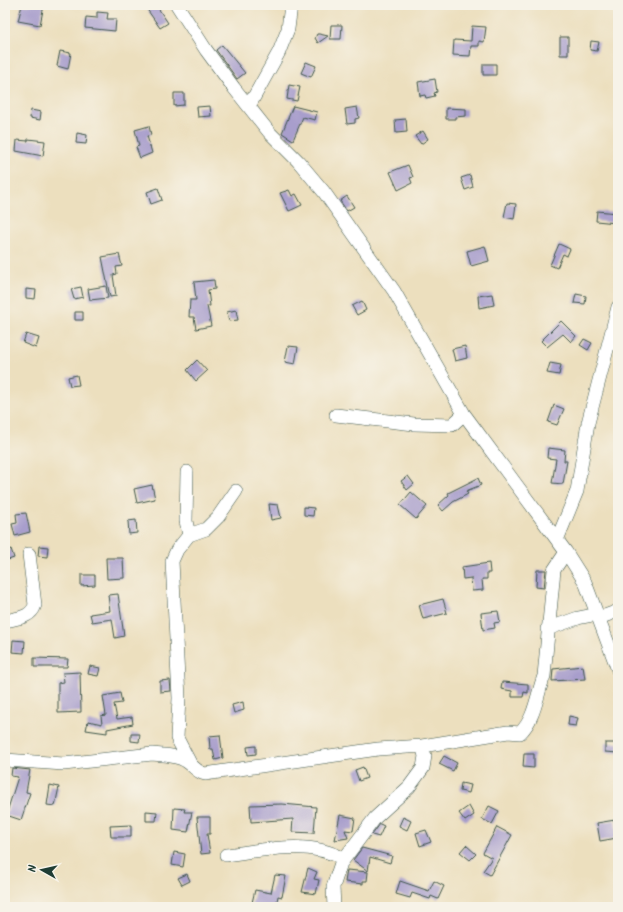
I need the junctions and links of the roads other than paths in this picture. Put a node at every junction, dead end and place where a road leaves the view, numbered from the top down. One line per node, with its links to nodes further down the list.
1 (177, 5): 3 (street)
2 (290, 5): 3 (street)
3 (249, 106): 5 (street)
4 (618, 307): 10 (street)
5 (464, 414): 6 (street); 10 (street)
6 (336, 415)
7 (187, 472): 9 (street)
8 (236, 491): 9 (street)
9 (189, 535): 20 (street)
10 (557, 540): 11 (street)
11 (566, 552): 14 (street); 16 (street)
12 (29, 554): 15 (street)
13 (618, 611): 14 (street)
14 (598, 616): 16 (street); 17 (street)
15 (5, 621)
16 (547, 629): 18 (street)
17 (618, 670)
18 (422, 746): 20 (street); 22 (street)
19 (5, 760): 20 (street)
20 (192, 766)
21 (226, 855): 22 (street)
22 (344, 859): 23 (street)
23 (334, 907)

